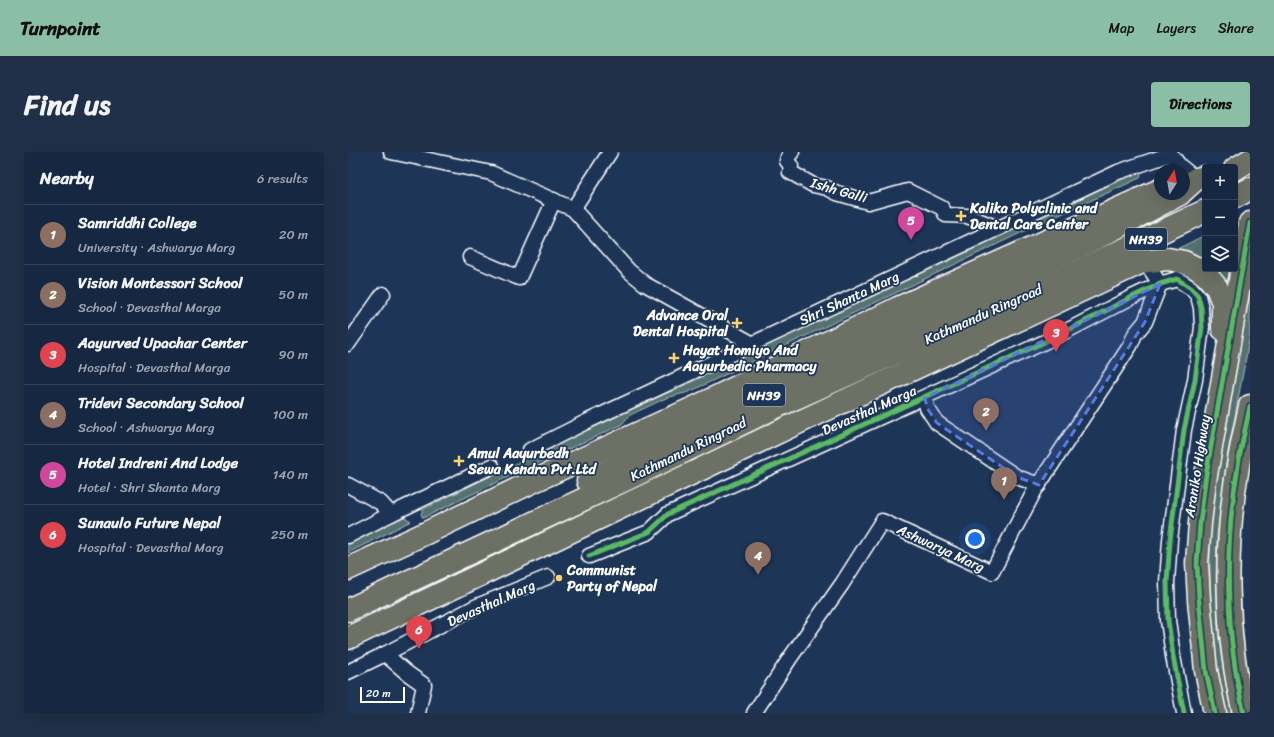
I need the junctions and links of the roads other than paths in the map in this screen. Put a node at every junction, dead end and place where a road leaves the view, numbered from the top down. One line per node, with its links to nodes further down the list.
1 (393, 152): 13 (street)
2 (610, 152): 15 (street)
3 (792, 152): 18 (street, Ishh Galli)
4 (1170, 153): 7 (street); 18 (street, Shri Shanta Marg)
5 (1250, 160): 6 (main road)
6 (1238, 167)
7 (1195, 181)
8 (1238, 183): 9 (main road)
9 (1250, 185)
10 (1250, 189): 12 (main road)
11 (1154, 193): 37 (main road)
12 (1238, 195)
13 (554, 200): 15 (street); 19 (street)
14 (1169, 200): 39 (main road, Kathmandu Ringroad / NH39)
15 (573, 209): 26 (street)
16 (1202, 212): 21 (main road, Kathmandu Ringroad / NH39)
17 (1250, 223): 27 (main road, Araniko Highway)
18 (998, 228): 26 (street, Shri Shanta Marg)
19 (470, 257)
20 (1145, 261): 21 (main road); 22 (street); 24 (main road); 27 (main road)
21 (1087, 266): 24 (main road); 40 (main road, Kathmandu Ringroad / NH39)
22 (1160, 284): 28 (street, Devasthal Marga); 33 (street, Ashwarya Marg); 46 (street, Devasthal Marga)
23 (383, 294): 25 (street)
24 (1047, 306): 41 (main road)
25 (348, 344)
26 (753, 344): 30 (street, Shri Shanta Marg)
27 (1224, 374): 47 (main road, Araniko Highway)
28 (925, 398): 33 (street); 36 (street, Devasthal Marga)
29 (1250, 406): 48 (main road)
30 (530, 450)
31 (492, 466): 34 (street)
32 (348, 485): 34 (street)
33 (1039, 485): 45 (street, Ashwarya Marg)
34 (391, 514): 35 (street)
35 (348, 536)
36 (589, 556)
37 (348, 569)
38 (548, 577): 42 (street, Devasthal Marg)
39 (348, 595)
40 (348, 610)
41 (348, 638)
42 (385, 654): 43 (street, Devasthal Marg); 44 (street)
43 (348, 672)
44 (418, 713)
45 (754, 713)
46 (1184, 713)
47 (1215, 713)
48 (1244, 713)

